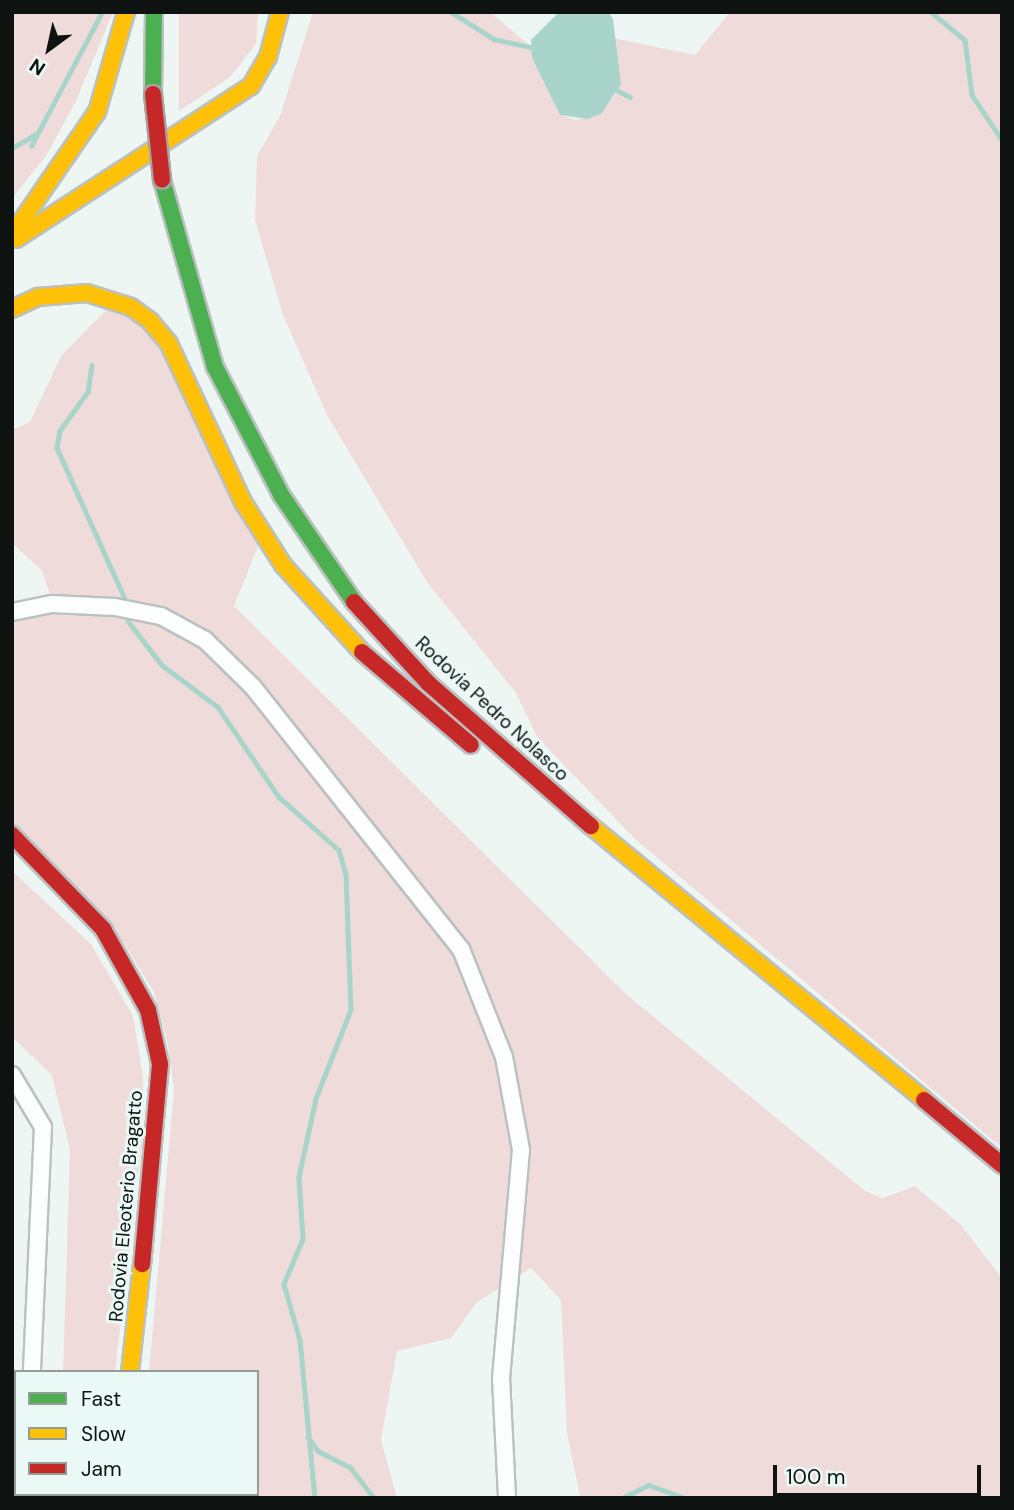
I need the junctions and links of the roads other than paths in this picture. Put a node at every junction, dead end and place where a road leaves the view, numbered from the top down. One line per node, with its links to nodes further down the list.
1 (127, 12): 4 (main road)
2 (154, 12): 8 (main road, Rodovia Pedro Nolasco, bridge)
3 (280, 12): 5 (main road)
4 (12, 235)
5 (12, 243)
6 (12, 309): 8 (main road)
7 (12, 612): 16 (street)
8 (544, 788): 13 (main road, Rodovia Pedro Nolasco)
9 (12, 835): 11 (main road, Rodovia Eleoterio Bragatto)
10 (12, 855): 11 (main road, Rodovia Eleoterio Bragatto)
11 (76, 901): 15 (main road, Rodovia Eleoterio Bragatto)
12 (12, 1075): 14 (street)
13 (1002, 1165)
14 (32, 1370)
15 (130, 1370)
16 (507, 1498)

